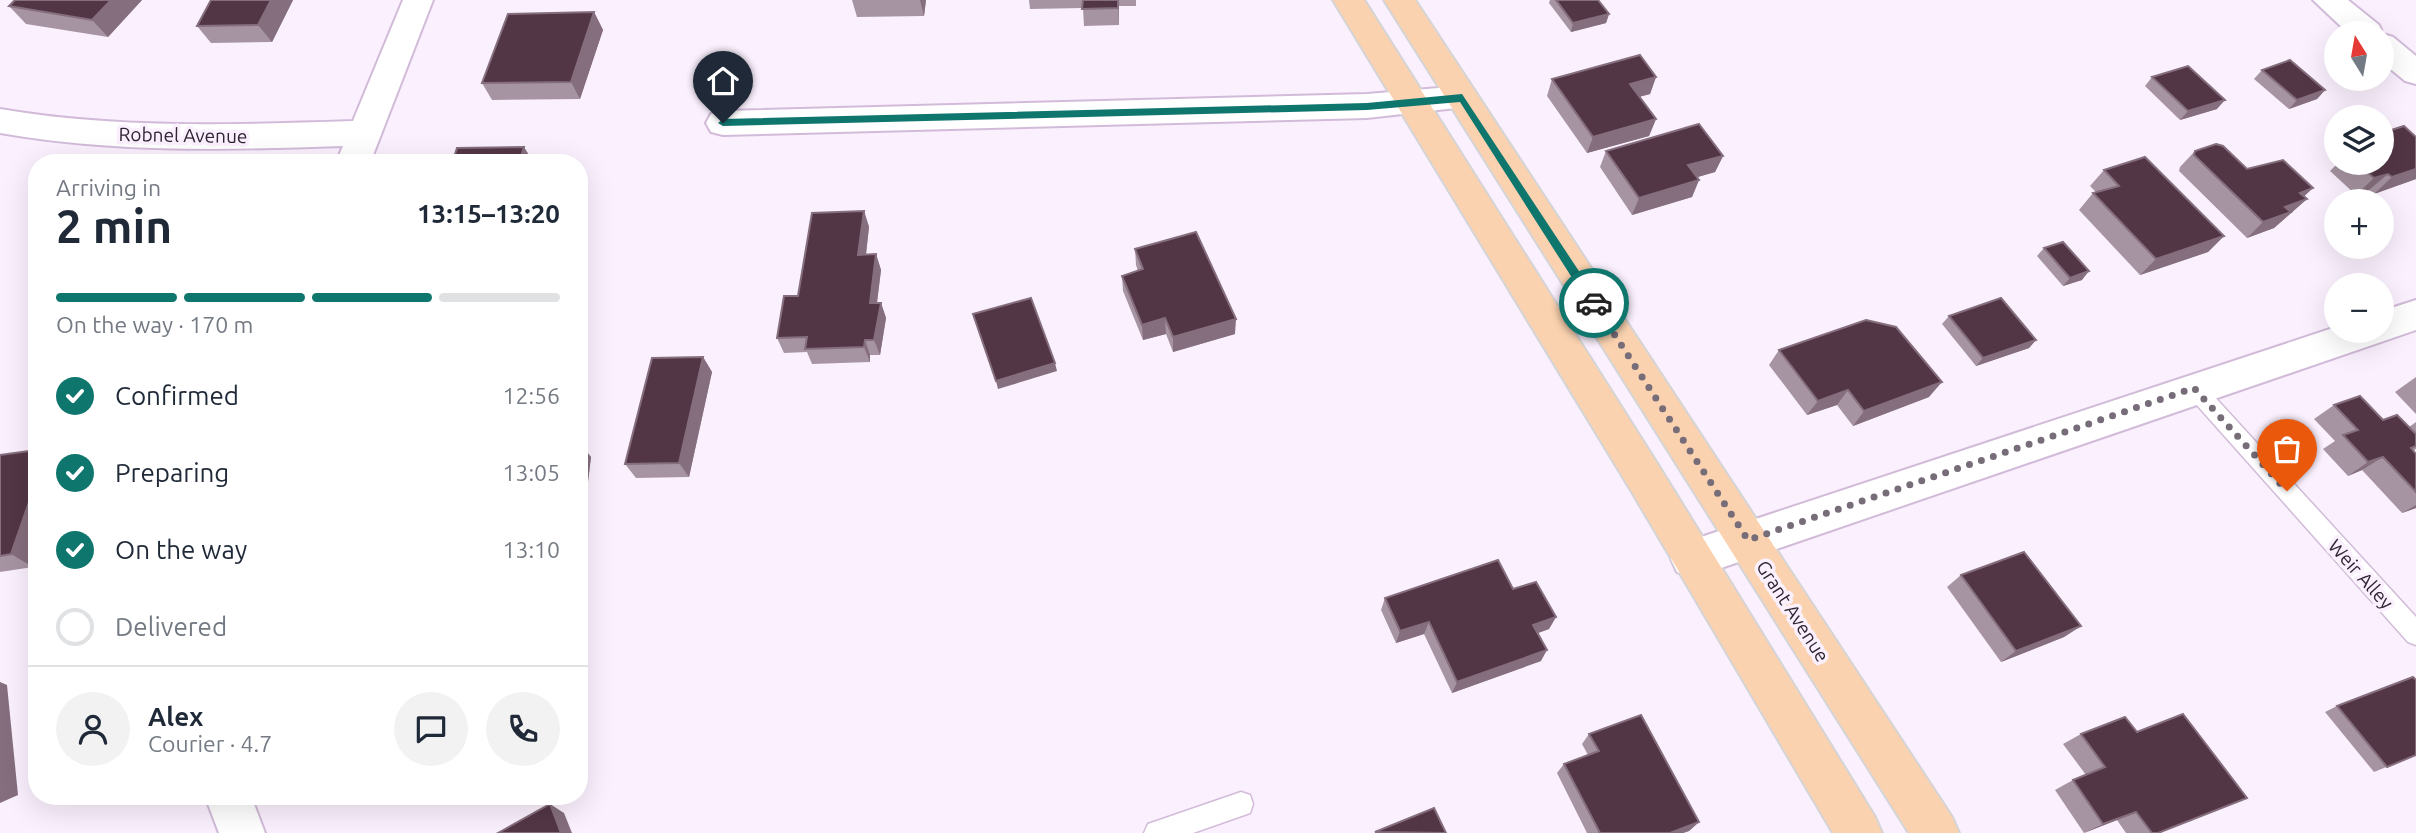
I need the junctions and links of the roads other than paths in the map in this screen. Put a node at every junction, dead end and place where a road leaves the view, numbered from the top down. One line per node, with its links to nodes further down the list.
1 (418, 0): 12 (street)
2 (1348, 0): 9 (main road)
3 (1399, 0): 8 (main road, Grant Avenue)
4 (2328, 0): 5 (street)
5 (2353, 21)
6 (2394, 54): 7 (street)
7 (2416, 73)
8 (1462, 98): 9 (street); 17 (main road, Grant Avenue)
9 (1412, 102): 11 (street); 18 (main road)
10 (0, 121): 12 (street, Robnel Avenue)
11 (723, 123)
12 (360, 148)
13 (2416, 315): 14 (street)
14 (2394, 322)
15 (2331, 343): 16 (street)
16 (2194, 388): 17 (street); 19 (lane, Weir Alley)
17 (1748, 540): 18 (street); 25 (main road, Grant Avenue)
18 (1692, 559): 24 (main road)
19 (2416, 634)
20 (1241, 804): 23 (lane)
21 (231, 805): 22 (street)
22 (242, 833)
23 (1157, 833)
24 (1858, 833)
25 (1936, 833)

